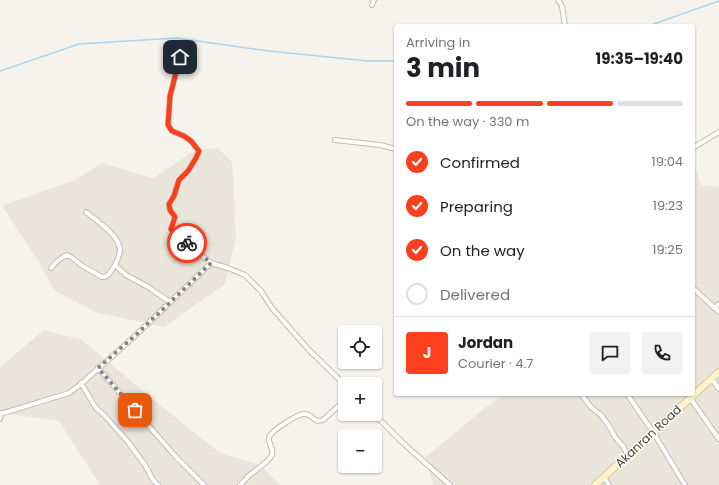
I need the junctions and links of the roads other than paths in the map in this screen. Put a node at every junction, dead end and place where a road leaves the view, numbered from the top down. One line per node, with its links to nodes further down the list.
1 (374, 0): 3 (street)
2 (558, 0): 4 (street)
3 (372, 5)
4 (565, 24)
5 (180, 57): 11 (street)
6 (719, 132): 8 (street)
7 (335, 140): 9 (street)
8 (695, 147)
9 (394, 148)
10 (86, 212): 12 (street)
11 (211, 263): 15 (street); 21 (street)
12 (115, 265): 13 (street); 15 (street)
13 (51, 268)
14 (695, 290): 17 (street)
15 (170, 302): 19 (street)
16 (719, 304): 17 (street)
17 (714, 308): 18 (street)
18 (719, 312)
19 (98, 368): 23 (street); 39 (street)
20 (719, 372): 22 (main road, Akanran Road)
21 (338, 378)
22 (712, 379): 24 (street); 25 (main road, Akanran Road)
23 (82, 383): 31 (street); 38 (street)
24 (719, 388)
25 (695, 394)
26 (583, 396): 36 (street)
27 (628, 396): 34 (street)
28 (692, 396): 29 (main road, Akanran Road)
29 (690, 398): 34 (main road, Akanran Road); 35 (street)
30 (338, 406): 40 (street)
31 (0, 413): 32 (street)
32 (0, 420)
33 (381, 421): 41 (street)
34 (653, 432): 36 (main road, Akanran Road); 44 (street)
35 (719, 439)
36 (628, 455): 37 (main road, Akanran Road)
37 (604, 477): 42 (main road, Akanran Road); 43 (street)
38 (158, 485)
39 (204, 485)
40 (240, 485)
41 (450, 485)
42 (595, 485)
43 (609, 485)
44 (686, 485)

